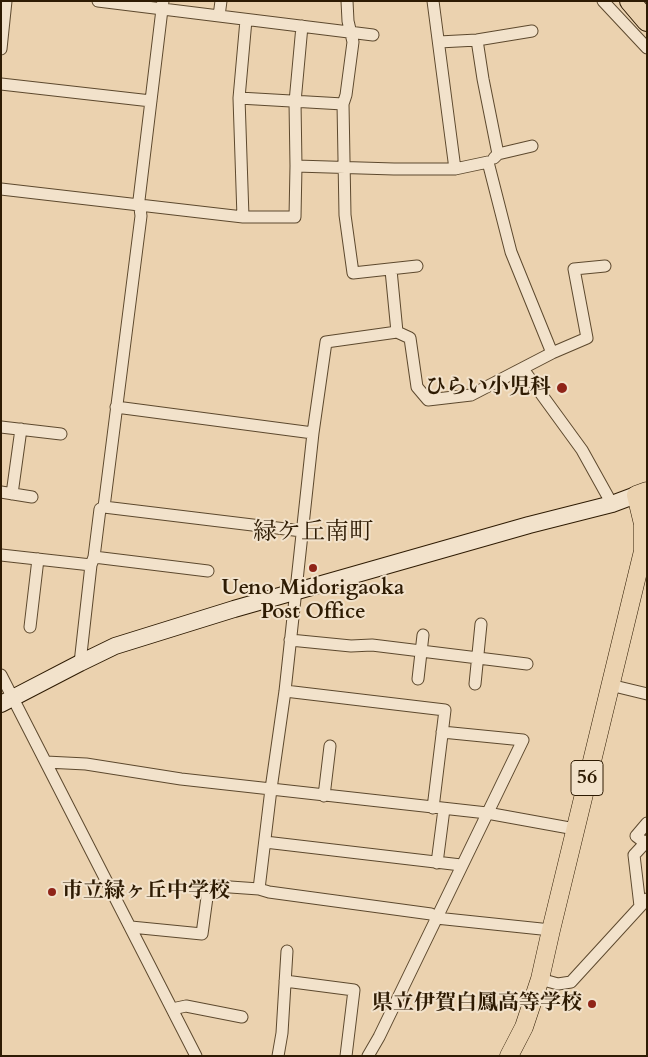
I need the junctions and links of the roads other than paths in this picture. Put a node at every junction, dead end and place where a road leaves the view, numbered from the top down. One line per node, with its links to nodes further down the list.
1 (6, 1): 21 (street)
2 (98, 1): 9 (street)
3 (221, 1): 11 (street)
4 (347, 1): 15 (street)
5 (433, 1): 19 (street)
6 (603, 1): 20 (street)
7 (630, 1): 13 (highway)
8 (643, 1): 10 (highway)
9 (163, 5): 11 (street); 24 (street)
10 (647, 5)
11 (219, 16): 12 (street)
12 (246, 20): 14 (street); 23 (street)
13 (647, 20)
14 (302, 26): 15 (street); 25 (street)
15 (352, 31): 17 (street); 26 (street)
16 (532, 31): 18 (street)
17 (373, 35)
18 (478, 40): 19 (street); 28 (street)
19 (439, 42): 32 (street)
20 (647, 48)
21 (1, 49)
22 (1, 84): 24 (street)
23 (240, 98): 25 (street); 35 (street)
24 (151, 101): 34 (street)
25 (295, 102): 26 (street); 30 (street)
26 (343, 104): 31 (street)
27 (532, 146): 28 (street)
28 (498, 154): 29 (street)
29 (488, 162): 32 (street); 40 (street)
30 (296, 166): 31 (street); 35 (street)
31 (343, 168): 32 (street); 38 (street)
32 (455, 169)
33 (1, 189): 34 (street)
34 (140, 205): 35 (street); 42 (street)
35 (243, 217)
36 (417, 266): 38 (street)
37 (605, 266): 40 (street)
38 (391, 270): 39 (street)
39 (397, 332): 41 (street); 45 (street)
40 (552, 353): 41 (street)
41 (523, 369): 50 (street)
42 (116, 408): 45 (street); 51 (street)
43 (1, 427): 44 (street)
44 (21, 429): 46 (street); 47 (street)
45 (313, 433): 52 (street)
46 (62, 434)
47 (7, 493): 49 (street)
48 (641, 493): 50 (street); 69 (main road, 56)
49 (32, 497)
50 (612, 504): 57 (street)
51 (104, 507): 52 (street); 55 (street)
52 (302, 531): 57 (street)
53 (1, 555): 54 (street)
54 (38, 559): 55 (street); 59 (street)
55 (93, 561): 56 (street); 64 (street)
56 (208, 571)
57 (296, 592): 61 (street); 64 (street)
58 (481, 624): 63 (street)
59 (30, 627)
60 (423, 635): 62 (street)
61 (290, 640): 62 (street); 70 (street)
62 (421, 652): 63 (street); 67 (street)
63 (478, 658): 65 (street); 68 (street)
64 (80, 662): 72 (street)
65 (527, 664)
66 (1, 675): 72 (street)
67 (418, 679)
68 (475, 684)
69 (610, 685): 71 (street); 81 (main road, 56)
70 (285, 691): 73 (street); 76 (street)
71 (647, 694)
72 (7, 701): 75 (street)
73 (442, 732): 78 (street); 79 (street)
74 (330, 746): 77 (street)
75 (46, 762): 76 (street); 89 (street)
76 (271, 789): 77 (street); 82 (street)
77 (324, 796): 78 (street)
78 (438, 809): 79 (street); 84 (street)
79 (487, 813): 81 (street); 85 (street)
80 (647, 822): 83 (street)
81 (575, 829): 90 (main road, 56)
82 (265, 842): 84 (street); 86 (street)
83 (646, 842): 87 (street)
84 (437, 863): 85 (street)
85 (461, 865): 88 (street)
86 (259, 889): 88 (street); 89 (street)
87 (644, 903): 92 (street)
88 (436, 918): 90 (street); 99 (street)
89 (130, 927): 94 (street)
90 (550, 930): 92 (main road, 56)
91 (287, 951): 93 (street)
92 (540, 979): 100 (main road, 56)
93 (285, 981): 97 (street); 98 (street)
94 (172, 1008): 95 (street); 96 (street)
95 (242, 1017)
96 (196, 1056)
97 (278, 1056)
98 (346, 1056)
99 (368, 1056)
100 (509, 1056)

